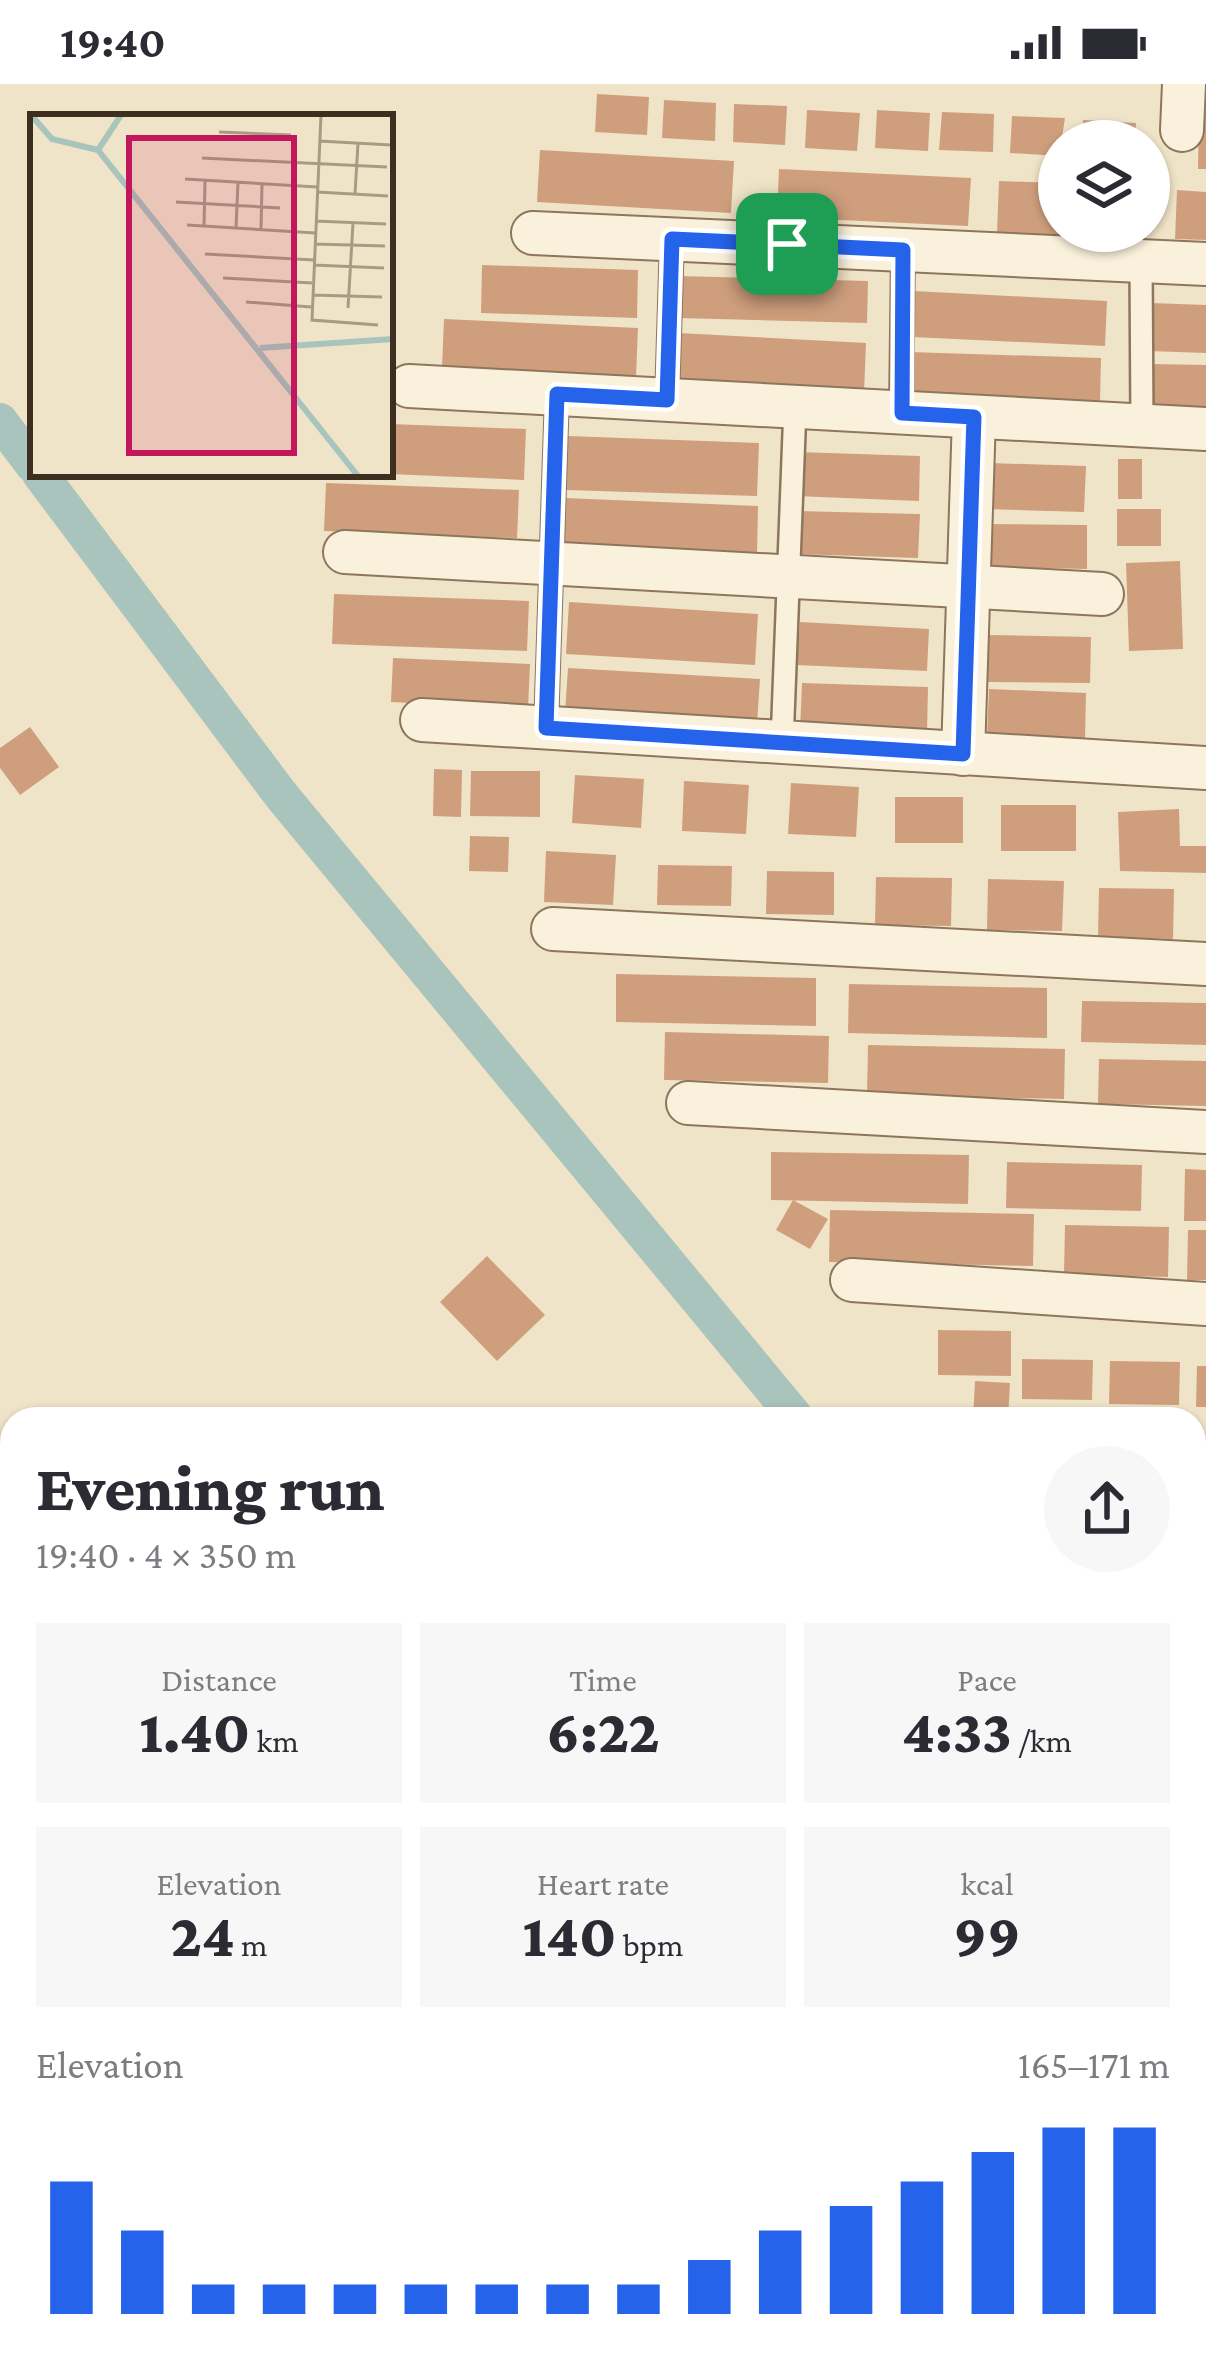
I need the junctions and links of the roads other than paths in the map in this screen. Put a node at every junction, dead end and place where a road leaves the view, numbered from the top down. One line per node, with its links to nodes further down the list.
1 (1184, 84): 2 (street)
2 (1182, 130)
3 (533, 232): 4 (street)
4 (672, 239): 5 (street); 10 (lane)
5 (903, 250): 6 (street); 12 (lane)
6 (1142, 261): 7 (street); 14 (lane)
7 (1206, 264)
8 (409, 386): 9 (street)
9 (557, 394): 10 (street); 17 (lane)
10 (667, 400): 11 (street)
11 (795, 407): 12 (street); 18 (lane)
12 (902, 413): 13 (street)
13 (974, 417): 14 (street); 19 (street)
14 (1142, 426): 15 (street)
15 (1206, 429)
16 (345, 552): 17 (street)
17 (549, 563): 18 (street); 22 (lane)
18 (789, 577): 19 (street); 23 (lane)
19 (968, 586): 20 (street); 24 (street)
20 (1102, 594)
21 (422, 720): 22 (street)
22 (546, 728): 23 (street)
23 (782, 742): 24 (street)
24 (963, 754): 25 (street)
25 (1206, 769)
26 (553, 928): 27 (street)
27 (1206, 964)
28 (688, 1102): 29 (street)
29 (1206, 1132)
30 (852, 1280): 31 (street)
31 (1206, 1304)

